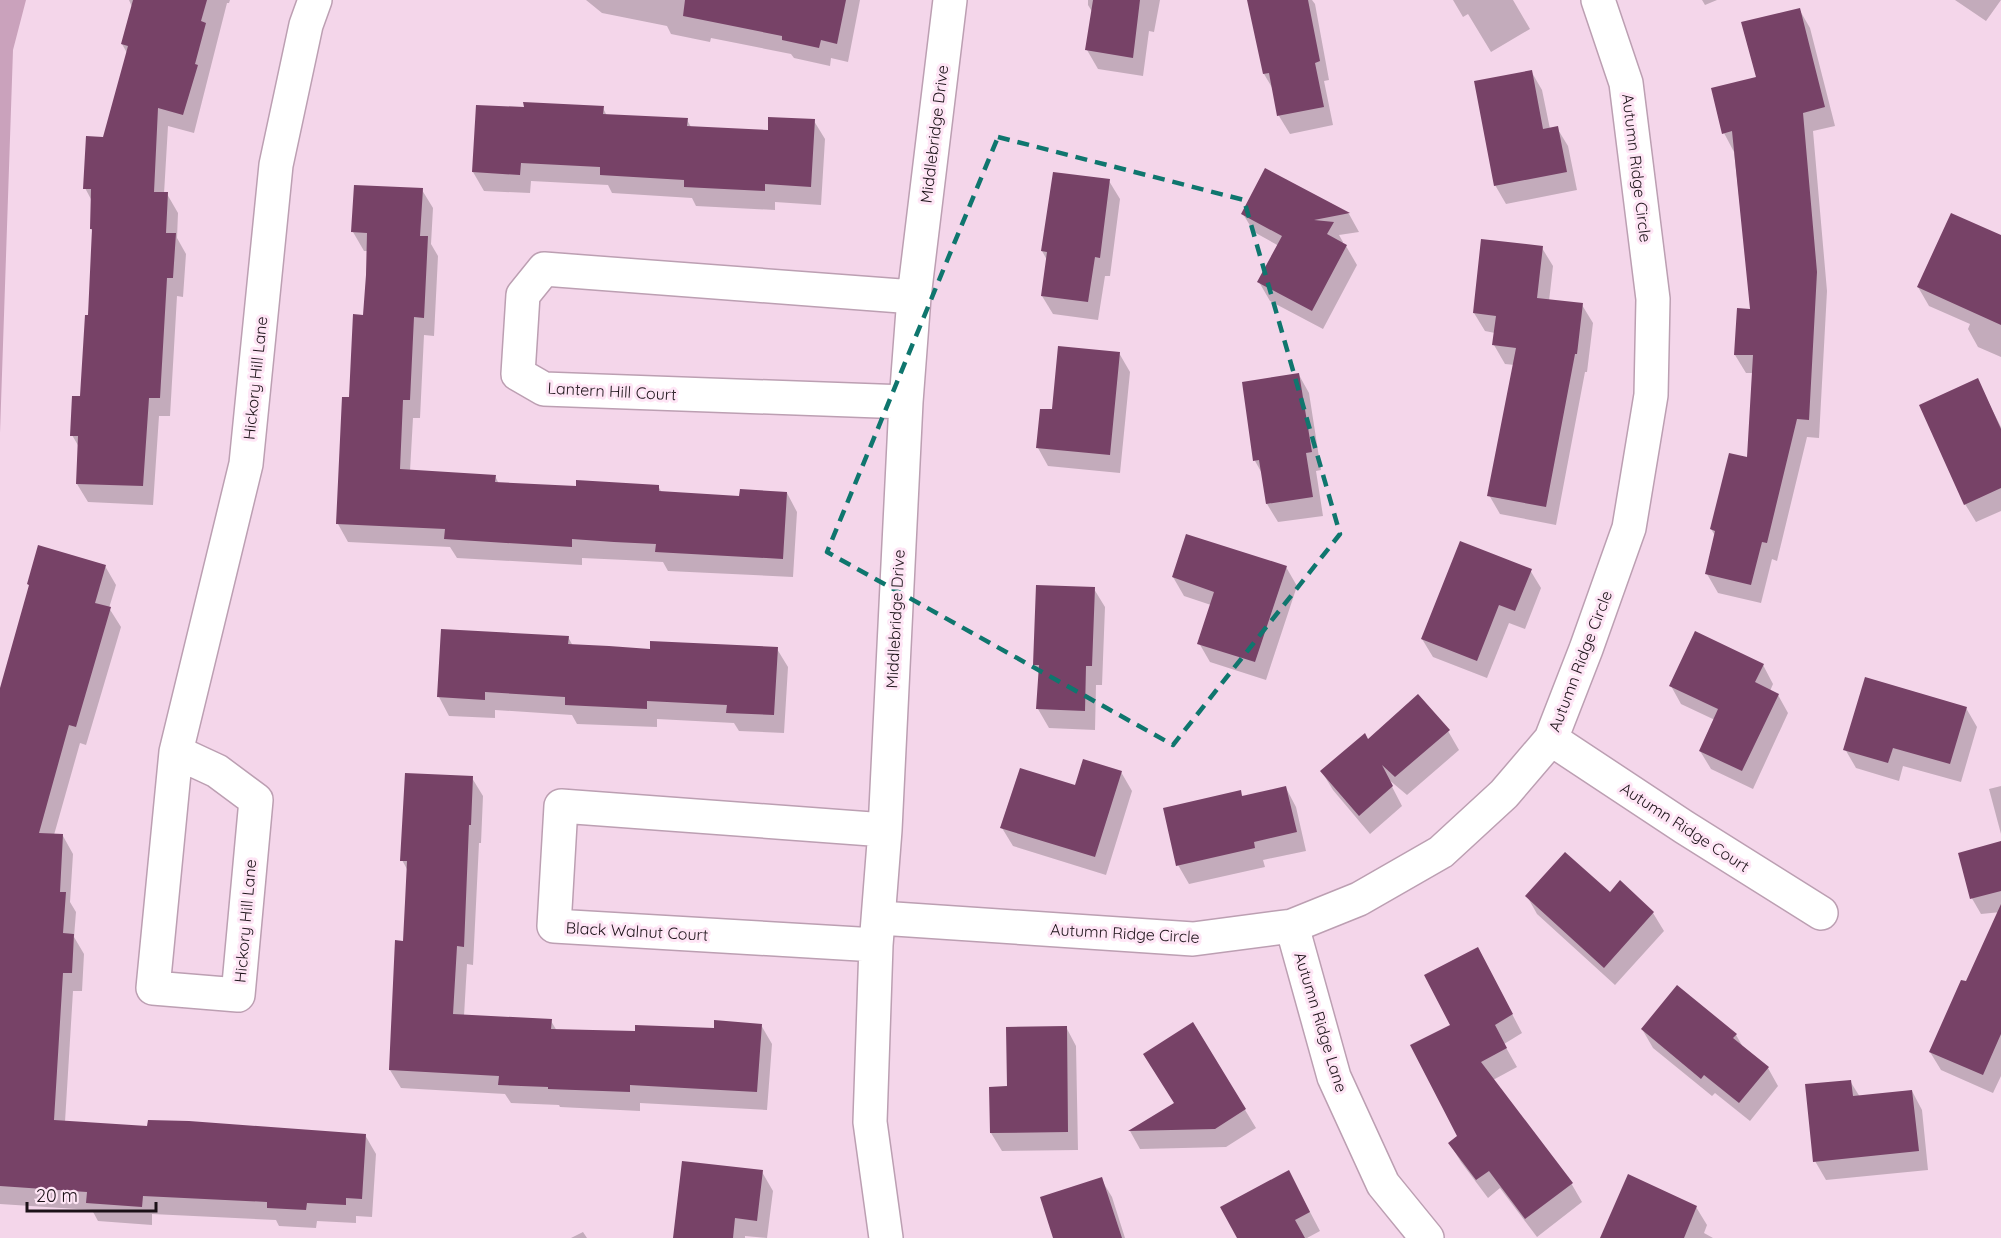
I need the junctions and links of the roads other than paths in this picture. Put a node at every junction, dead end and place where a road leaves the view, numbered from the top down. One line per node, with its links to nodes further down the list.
1 (315, 0): 7 (street, Hickory Hill Lane)
2 (950, 0): 4 (street, Middlebridge Drive)
3 (1598, 0): 6 (street, Autumn Ridge Circle)
4 (914, 297): 5 (street, Middlebridge Drive); 5 (street, Lantern Hill Court)
5 (906, 402): 8 (street, Middlebridge Drive)
6 (1551, 739): 9 (street, Autumn Ridge Court); 10 (street, Autumn Ridge Circle)
7 (176, 752): 7 (street, Hickory Hill Lane)
8 (885, 830): 11 (street, Middlebridge Drive); 11 (street, Black Walnut Court)
9 (1821, 913)
10 (1292, 926): 11 (street, Autumn Ridge Circle); 13 (street, Autumn Ridge Lane)
11 (878, 931): 12 (street, Middlebridge Drive)
12 (886, 1238)
13 (1427, 1238)

